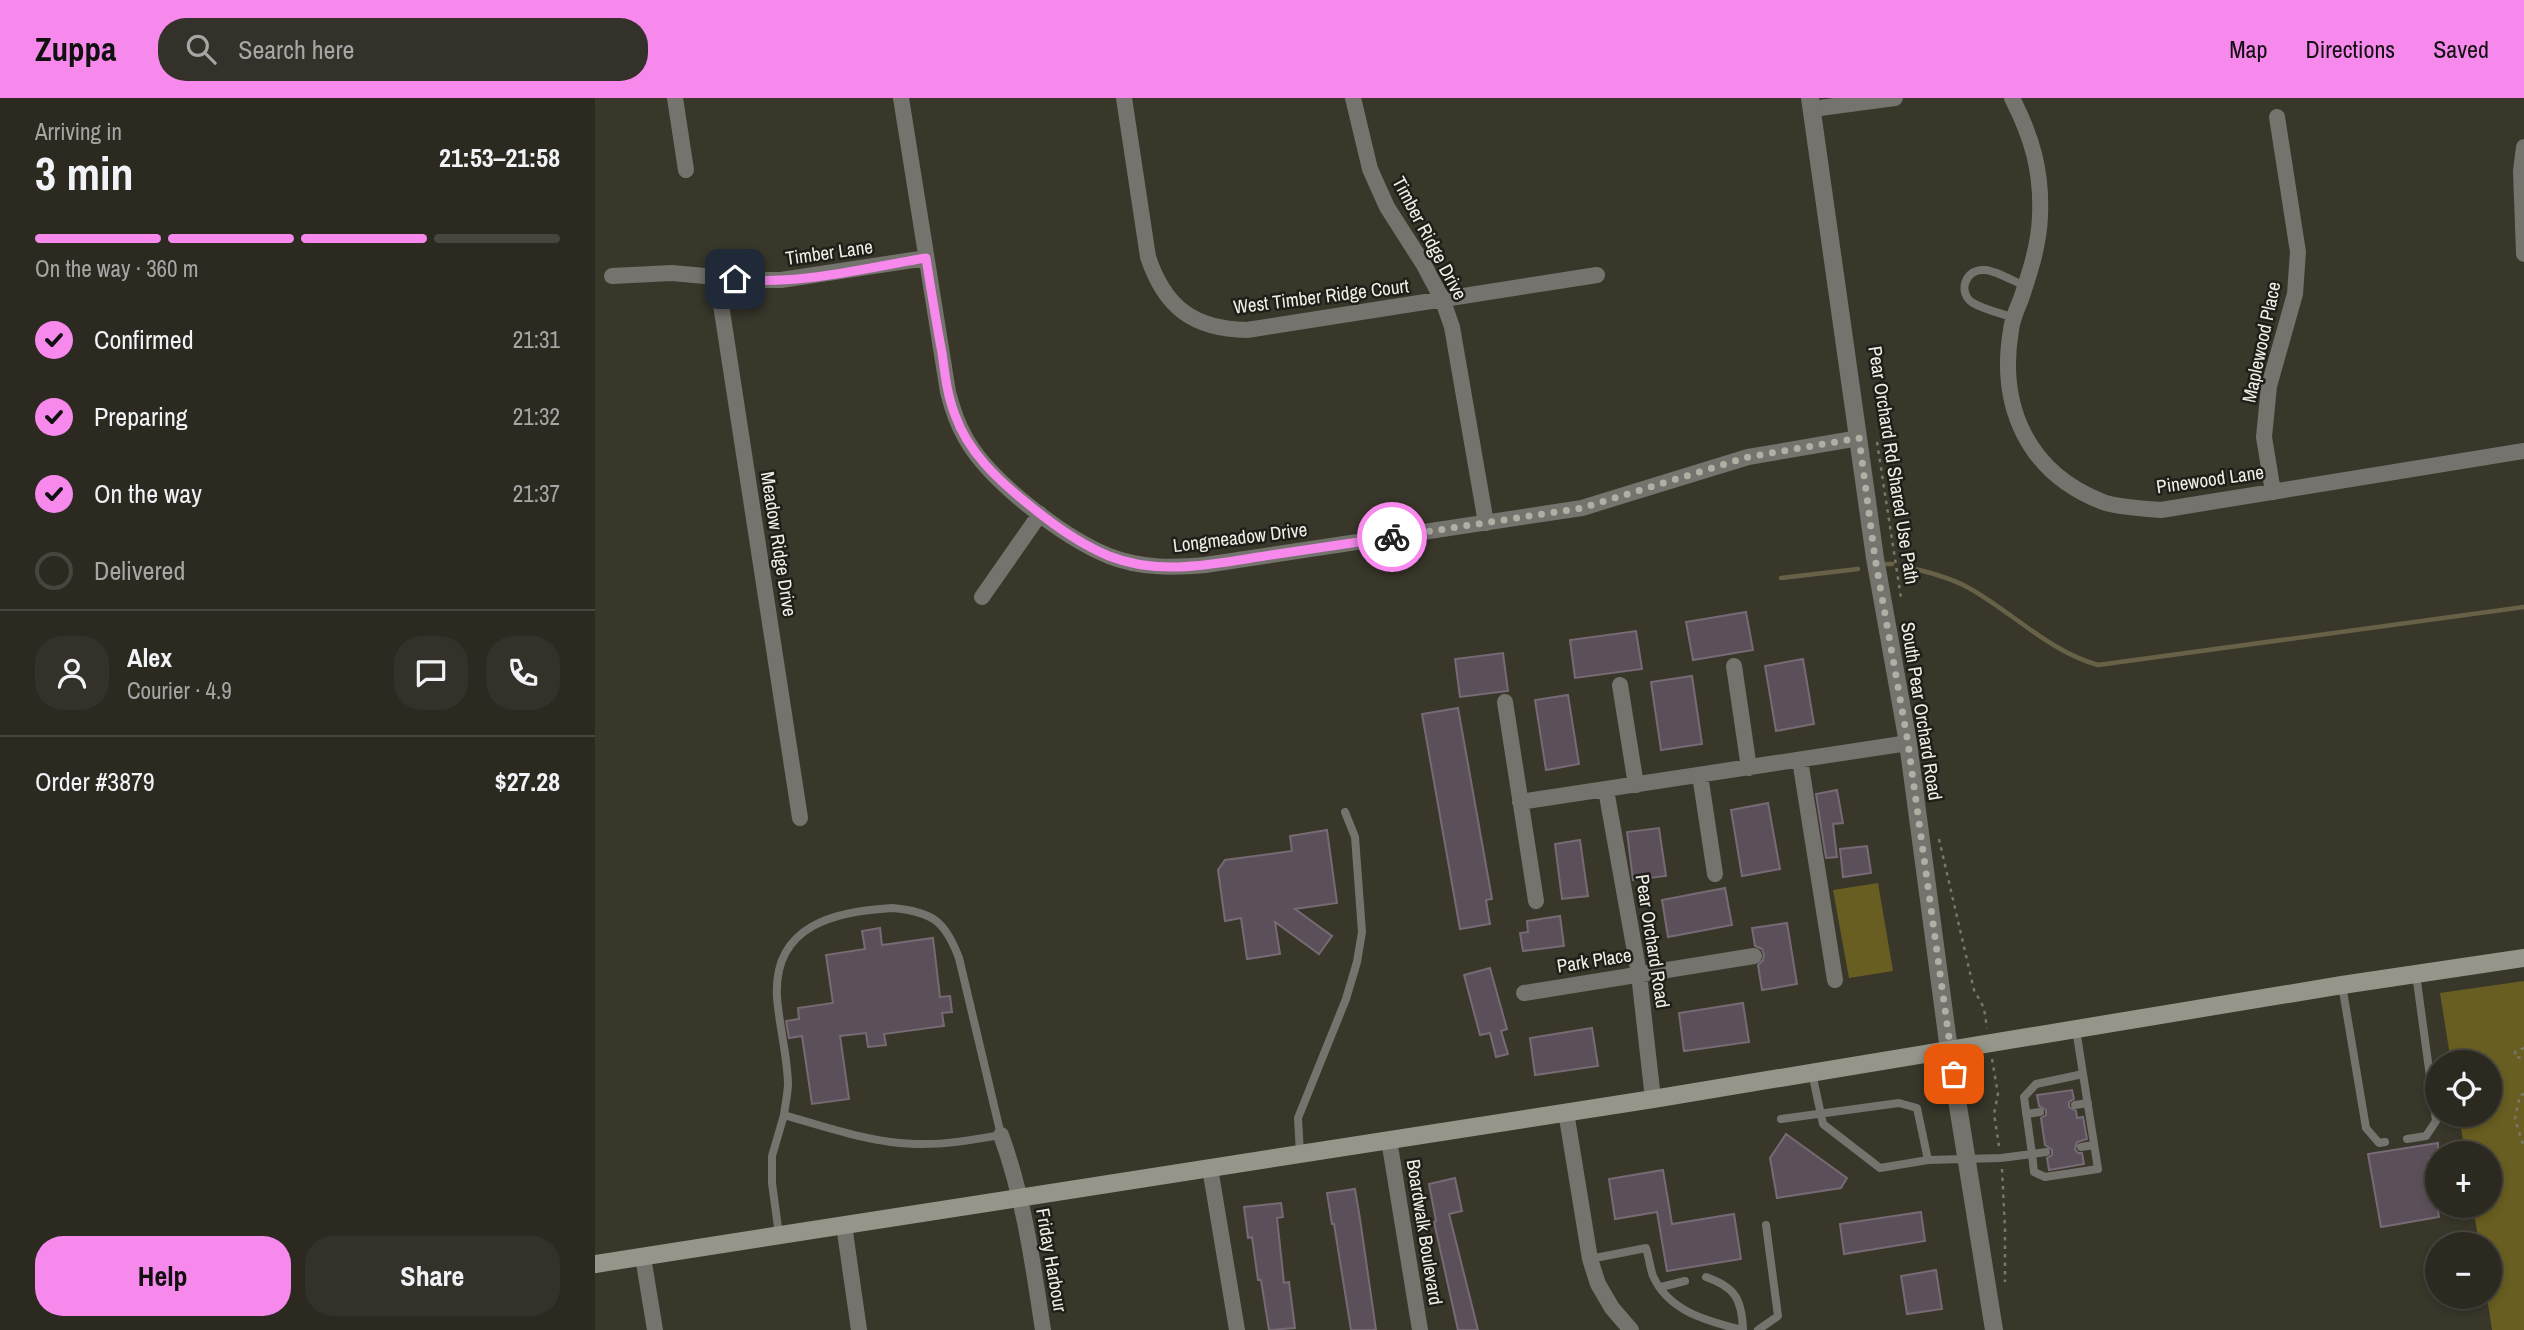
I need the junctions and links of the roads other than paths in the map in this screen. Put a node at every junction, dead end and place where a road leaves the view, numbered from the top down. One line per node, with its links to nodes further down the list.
1 (675, 98): 10 (street)
2 (901, 98): 12 (street, Longmeadow Drive)
3 (1123, 98): 17 (street, West Timber Ridge Court)
4 (1353, 98): 17 (street, Timber Ridge Drive)
5 (1895, 98): 7 (street)
6 (2012, 98): 16 (street, Pinewood Lane)
7 (1811, 104): 19 (street, South Pear Orchard Road)
8 (2277, 117): 21 (street, Maplewood Place)
9 (2524, 147): 11 (street)
10 (686, 170)
11 (2524, 254)
12 (926, 258): 15 (street, Timber Lane); 22 (street, Longmeadow Drive)
13 (1597, 275): 17 (street, West Timber Ridge Court)
14 (612, 276): 15 (street, Timber Lane)
15 (721, 277): 36 (street, Meadow Ridge Drive)
16 (2025, 286): 18 (street, Pinewood Lane); 18 (lane)
17 (1443, 301): 23 (street, Timber Ridge Drive)
18 (2014, 318): 21 (street, Pinewood Lane)
19 (1867, 435): 23 (street, Longmeadow Drive); 28 (street, South Pear Orchard Road)
20 (2524, 451): 21 (street, Pinewood Lane)
21 (2273, 492)
22 (1040, 514): 23 (street, Longmeadow Drive); 24 (street)
23 (1486, 523)
24 (982, 597)
25 (1734, 666): 30 (street)
26 (1620, 685): 32 (street)
27 (1505, 702): 34 (street)
28 (1908, 743): 29 (street); 47 (street, South Pear Orchard Road)
29 (1800, 760): 30 (street); 43 (street)
30 (1749, 768): 31 (street)
31 (1700, 775): 32 (street); 37 (street)
32 (1636, 785): 33 (street)
33 (1606, 790): 34 (street); 41 (street, Pear Orchard Road)
34 (1521, 802): 38 (street)
35 (1345, 812): 68 (lane)
36 (800, 818)
37 (1715, 874)
38 (1536, 901)
39 (1754, 956): 41 (street, Park Place)
40 (2524, 958): 42 (main road)
41 (1639, 974): 45 (street, Park Place); 50 (street, Pear Orchard Road)
42 (2416, 974): 44 (main road); 61 (lane)
43 (1835, 980)
44 (2341, 985): 46 (main road); 64 (lane)
45 (1524, 993)
46 (2076, 1029): 47 (main road); 49 (lane)
47 (1949, 1050): 48 (main road); 70 (street, South Pear Orchard Road)
48 (1812, 1073): 50 (main road); 55 (lane)
49 (2083, 1074): 51 (lane); 56 (lane)
50 (1653, 1099): 53 (main road)
51 (2088, 1103): 52 (lane); 65 (lane)
52 (2075, 1105)
53 (1566, 1112): 62 (main road); 78 (street)
54 (2040, 1112): 56 (lane)
55 (1820, 1113): 58 (lane); 63 (lane); 71 (lane)
56 (2026, 1114): 69 (lane)
57 (784, 1115): 59 (lane); 59 (lane); 76 (lane)
58 (1781, 1119)
59 (1001, 1135): 73 (street, Friday Harbour)
60 (1856, 1138): 63 (lane)
61 (2407, 1139)
62 (1389, 1140): 68 (main road); 88 (street, Boardwalk Boulevard)
63 (1844, 1140): 71 (lane)
64 (2385, 1142)
65 (2094, 1145): 66 (lane); 69 (lane)
66 (2081, 1147)
67 (2046, 1152): 69 (lane)
68 (1300, 1154): 72 (main road)
69 (2032, 1154): 70 (lane)
70 (1967, 1159): 71 (lane); 91 (street, South Pear Orchard Road)
71 (1927, 1160)
72 (1210, 1168): 73 (main road); 87 (street)
73 (1019, 1198): 74 (main road); 86 (street, Friday Harbour)
74 (844, 1225): 76 (main road); 85 (street)
75 (1766, 1225): 90 (lane)
76 (779, 1235): 77 (main road)
77 (643, 1257): 79 (main road); 84 (street)
78 (1590, 1259): 82 (lane); 83 (street)
79 (595, 1264)
80 (1706, 1277): 89 (lane)
81 (1685, 1281): 82 (lane)
82 (1661, 1287): 89 (lane)
83 (1629, 1329)
84 (655, 1330)
85 (859, 1330)
86 (1043, 1330)
87 (1237, 1330)
88 (1420, 1330)
89 (1742, 1330)
90 (1758, 1330)
91 (1994, 1330)

